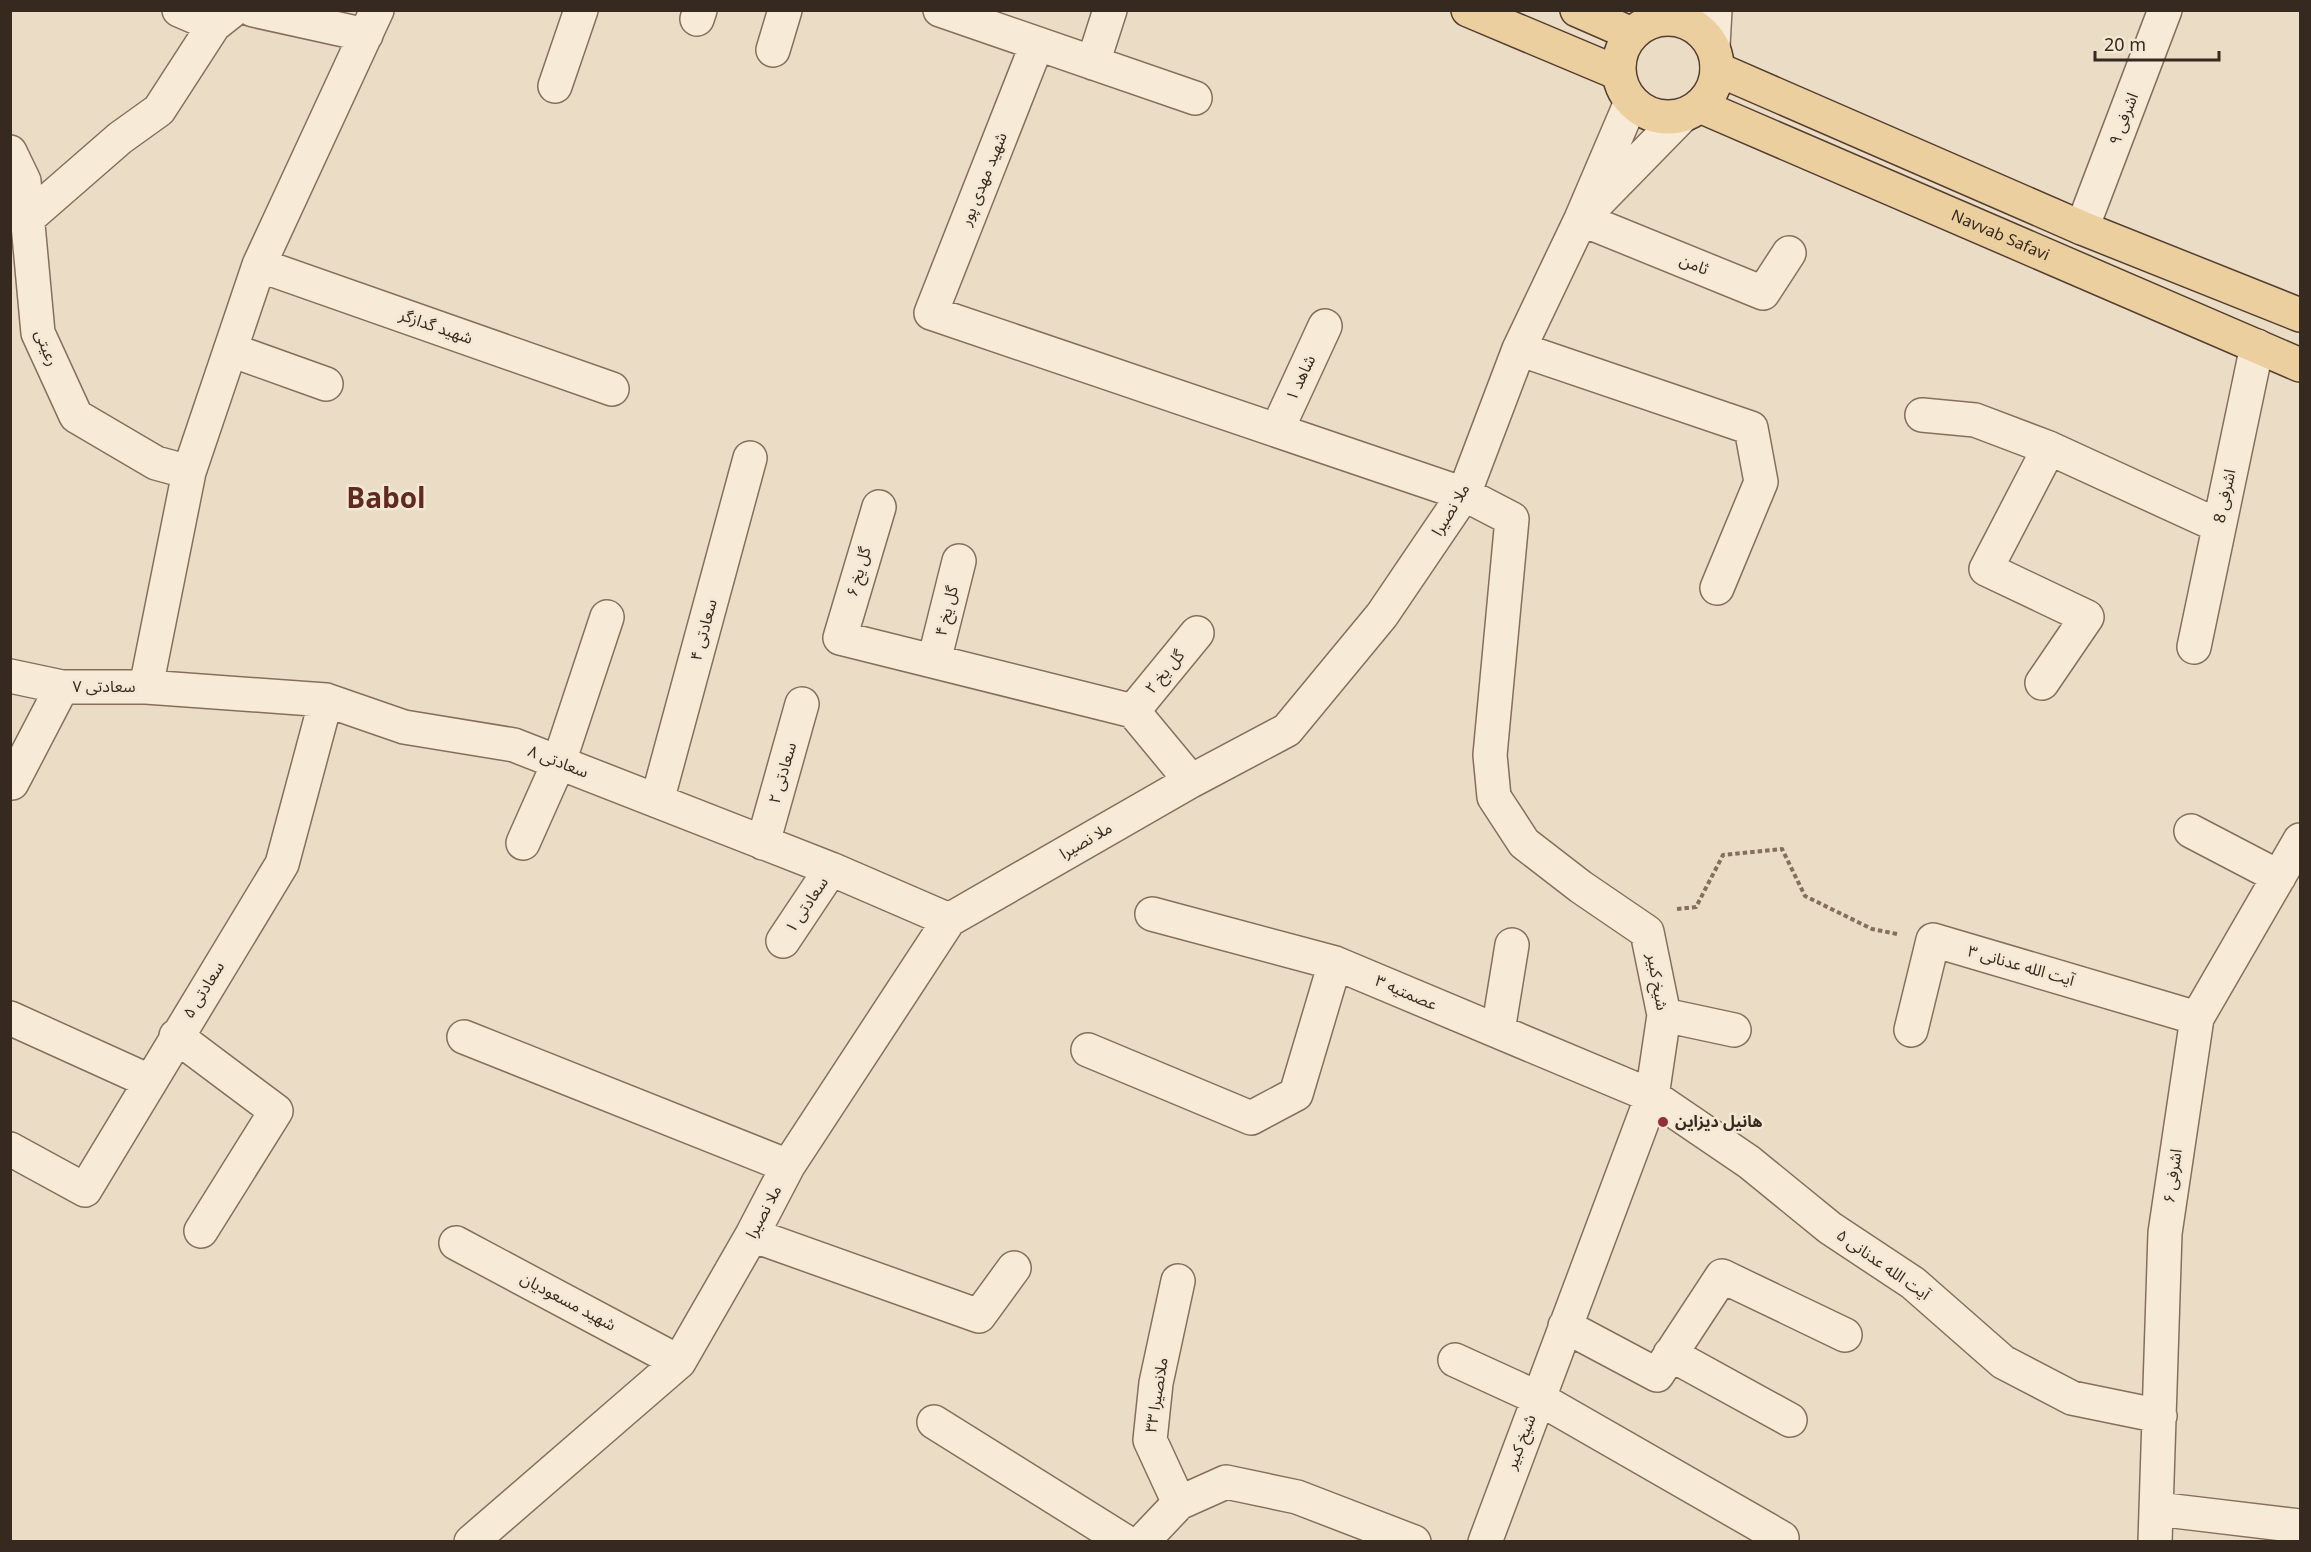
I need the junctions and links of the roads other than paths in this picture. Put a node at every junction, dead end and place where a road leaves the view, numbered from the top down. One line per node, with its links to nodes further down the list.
1 (179, 10): 12 (street)
2 (253, 10): 13 (street)
3 (581, 10): 19 (street)
4 (785, 10): 16 (street)
5 (940, 10): 15 (street)
6 (1110, 10): 18 (street)
7 (1468, 10): 20 (main road)
8 (1577, 10): 14 (main road)
9 (1715, 10): 17 (street)
10 (2165, 10): 26 (street, اشرفی ۹)
11 (1667, 14): 14 (main road); 17 (main road)
12 (223, 15): 24 (street)
13 (372, 23): 28 (street)
14 (1632, 34): 20 (main road)
15 (1037, 44): 18 (street); 38 (street, شهید مهدی پور)
16 (773, 50)
17 (1715, 58): 22 (main road); 26 (main road)
18 (1093, 63): 21 (street)
19 (555, 86)
20 (1624, 87): 22 (main road); 25 (street, ملا نصیرا)
21 (1195, 98)
22 (1691, 111): 25 (street); 31 (main road, Navvab Safavi)
23 (10, 152): 24 (street, رعیتی)
24 (27, 219): 41 (street, رعیتی)
25 (1581, 219): 27 (street, ثامن); 33 (street, ملا نصیرا)
26 (2082, 228): 29 (main road)
27 (1789, 253)
28 (260, 265): 32 (street); 36 (street, شهید گدازگر)
29 (2301, 315)
30 (1325, 326): 38 (street, شاهد ۱)
31 (2257, 346): 34 (main road, Navvab Safavi); 44 (street, اشرفی 8)
32 (231, 350): 35 (street); 41 (street)
33 (1520, 350): 42 (street, ملا نصیرا); 46 (street)
34 (2301, 365)
35 (327, 384)
36 (612, 389)
37 (1922, 415): 39 (street)
38 (1277, 430): 42 (street)
39 (2049, 448): 44 (street); 52 (street)
40 (750, 458): 61 (street, سعادتی ۴)
41 (189, 472): 54 (street)
42 (1464, 494): 59 (street, ملا نصیرا); 73 (street, شیخ کبیر)
43 (879, 507): 50 (street, گل یخ ۶)
44 (2219, 526): 49 (street, اشرفی 8)
45 (959, 561): 50 (street, گل یخ ۴)
46 (1718, 588)
47 (607, 617): 58 (street)
48 (1197, 633): 57 (street, گل یخ ۲)
49 (2194, 647)
50 (934, 661): 57 (street)
51 (10, 676): 53 (street, سعادتی ۷)
52 (2042, 683)
53 (62, 687): 54 (street, سعادتی ۷); 60 (street, سعادتی ۷)
54 (146, 687): 55 (street, سعادتی ۸)
55 (326, 700): 58 (street, سعادتی ۸); 79 (street, سعادتی ۵)
56 (802, 704): 65 (street, سعادتی ۲)
57 (1133, 711): 59 (street)
58 (559, 762): 61 (street, سعادتی ۸); 64 (street)
59 (1191, 781): 69 (street, ملا نصیرا)
60 (12, 783)
61 (657, 801): 65 (street, سعادتی ۸)
62 (2191, 831): 67 (street)
63 (2301, 840): 67 (street, اشرفی ۶)
64 (523, 843)
65 (763, 843): 66 (street, سعادتی ۸)
66 (831, 869): 69 (street, سعادتی ۸); 70 (street, سعادتی ۱)
67 (2279, 877): 75 (street, اشرفی ۶)
68 (1152, 914): 72 (street, عصمتیه ۳)
69 (949, 920): 85 (street, ملا نصیرا)
70 (783, 941)
71 (1512, 945): 78 (street)
72 (1335, 963): 78 (street, عصمتیه ۳); 81 (street)
73 (1664, 1015): 76 (street); 83 (street, شیخ کبیر)
74 (10, 1018): 82 (street)
75 (2197, 1018): 77 (street, آیت الله عدنانی ۳); 97 (street, اشرفی ۶)
76 (1734, 1030)
77 (1911, 1030)
78 (1498, 1031): 83 (street, عصمتیه ۳)
79 (176, 1036): 82 (street, سعادتی ۵); 86 (street)
80 (464, 1037): 85 (street)
81 (1088, 1050)
82 (149, 1081): 84 (street, سعادتی ۵)
83 (1652, 1096): 91 (street, شیخ کبیر); 97 (street, آیت الله عدنانی ۵)
84 (10, 1149)
85 (788, 1166): 87 (street, ملا نصیرا)
86 (201, 1231)
87 (752, 1235): 89 (street); 95 (street, ملا نصیرا)
88 (456, 1243): 95 (street, شهید مسعودیان)
89 (1014, 1269)
90 (1178, 1281): 100 (street, ملانصیرا ۳۳)
91 (1565, 1326): 93 (street); 96 (street, شیخ کبیر)
92 (1845, 1335): 93 (street)
93 (1670, 1354): 98 (street)
94 (1455, 1360): 96 (street)
95 (679, 1362): 105 (street, ملا نصیرا)
96 (1538, 1398): 103 (street); 108 (street, شیخ کبیر)
97 (2160, 1416): 101 (street, اشرفی ۶)
98 (1790, 1420)
99 (934, 1422): 106 (street)
100 (1179, 1503): 104 (street); 107 (street)
101 (2157, 1509): 102 (street); 109 (street, اشرفی ۶)
102 (2301, 1526)
103 (1782, 1538)
104 (1397, 1539)
105 (471, 1542)
106 (1126, 1542)
107 (1142, 1542)
108 (1485, 1542)
109 (2155, 1542)

